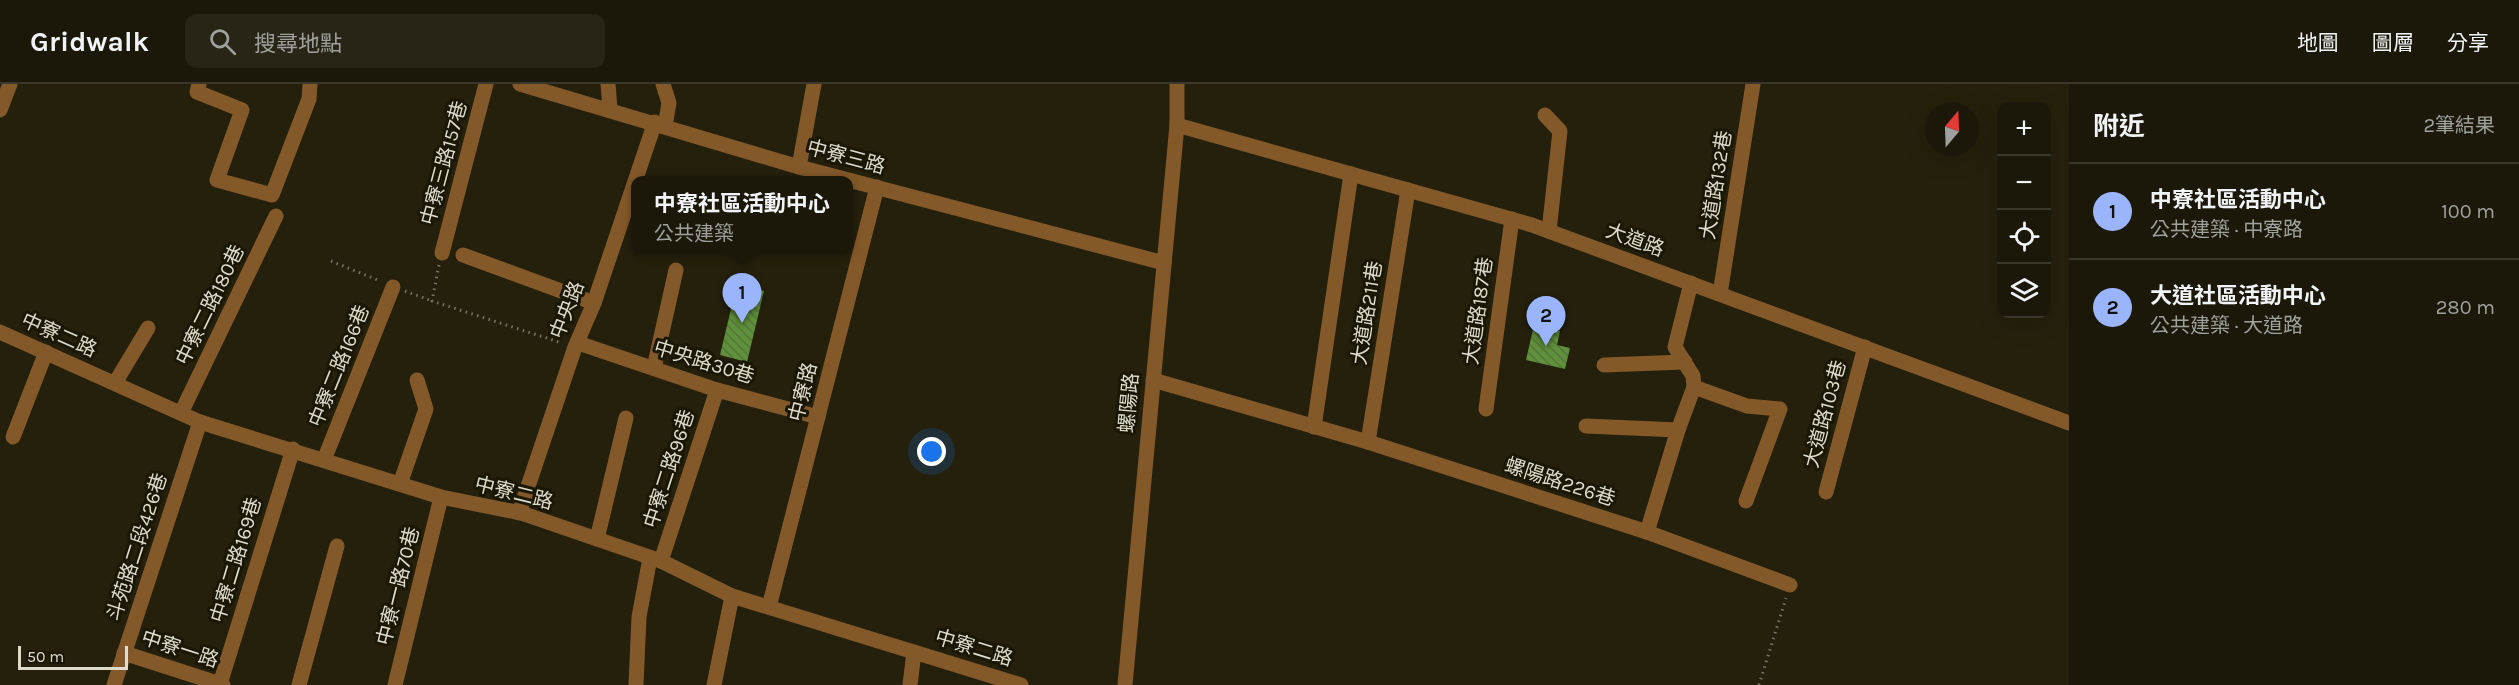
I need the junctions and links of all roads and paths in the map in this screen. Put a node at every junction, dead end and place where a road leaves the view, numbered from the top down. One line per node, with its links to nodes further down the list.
1 (10, 84): 12 (street)
2 (199, 84): 3 (street)
3 (310, 84)
4 (486, 84): 27 (street, 中寮三路157巷)
5 (520, 84): 11 (street, 中寮三路)
6 (608, 84): 11 (street)
7 (663, 84): 14 (street, 中央路)
8 (814, 84): 16 (street)
9 (1177, 84): 15 (street, 螺陽路)
10 (1753, 84): 33 (street, 大道路132巷)
11 (610, 109): 14 (street, 中寮三路)
12 (0, 110)
13 (1545, 115): 26 (street)
14 (660, 124): 16 (street, 中寮三路); 18 (street, 中央路)
15 (1177, 125): 17 (street, 大道路); 29 (street, 螺陽路)
16 (799, 167): 19 (street, 中寮三路)
17 (1351, 174): 22 (street, 大道路); 55 (street)
18 (641, 176)
19 (834, 176)
20 (853, 181): 21 (street, 中寮三路)
21 (877, 187): 29 (street, 中寮三路); 50 (street, 中寮路)
22 (1408, 190): 25 (street, 大道路); 58 (street, 大道路211巷)
23 (631, 203): 34 (street, 中央路)
24 (276, 216): 49 (street, 中寮二路180巷)
25 (1512, 219): 26 (street, 大道路); 48 (street, 大道路187巷)
26 (1549, 231): 31 (street, 大道路)
27 (442, 253): 37 (path)
28 (463, 255): 34 (street)
29 (1164, 263): 44 (street, 螺陽路)
30 (676, 270): 42 (street)
31 (1691, 283): 33 (street, 大道路); 40 (street)
32 (393, 287): 60 (street, 中寮二路166巷)
33 (1720, 294): 38 (street, 大道路)
34 (594, 303): 37 (street, 中央路)
35 (148, 328): 45 (street)
36 (0, 332): 39 (street, 中寮二路)
37 (576, 345): 42 (street, 中央路30巷); 65 (street, 中央路)
38 (1865, 347): 53 (street, 大道路); 62 (street, 大道路103巷)
39 (46, 352): 45 (street, 中寮二路); 57 (street)
40 (1685, 362): 41 (street); 46 (street)
41 (1604, 365)
42 (654, 368): 47 (street, 中央路30巷)
43 (417, 380): 61 (street)
44 (1152, 380): 55 (street, 螺陽路226巷); 83 (street, 螺陽路)
45 (116, 383): 49 (street, 中寮二路)
46 (1694, 387): 56 (street); 64 (street)
47 (717, 390): 50 (street, 中央路30巷); 69 (street, 中寮二路96巷)
48 (1486, 409)
49 (181, 413): 52 (street, 中寮二路)
50 (818, 417): 72 (street, 中寮路)
51 (626, 418): 67 (street)
52 (200, 422): 59 (street, 中寮二路); 74 (street, 斗苑路二段426巷)
53 (2069, 423)
54 (1586, 426): 56 (street)
55 (1314, 427): 58 (street, 螺陽路226巷)
56 (1677, 430): 66 (street)
57 (13, 436)
58 (1368, 442): 66 (street, 螺陽路226巷)
59 (293, 449): 60 (street, 中寮二路); 76 (street, 中寮二路169巷)
60 (324, 460): 61 (street, 中寮二路)
61 (400, 484): 63 (street, 中寮二路)
62 (1826, 492)
63 (441, 497): 65 (street, 中寮二路); 78 (street, 中寮一路70巷)
64 (1746, 501)
65 (519, 513): 67 (street, 中寮二路)
66 (1647, 532): 70 (street, 螺陽路226巷)
67 (597, 539): 69 (street, 中寮二路)
68 (337, 546): 77 (street)
69 (656, 559): 71 (street, 中寮二路); 79 (street, 中寮二路96巷)
70 (1790, 585): 84 (path)
71 (732, 596): 72 (street, 中寮二路); 80 (street)
72 (769, 607): 73 (street, 中寮二路)
73 (914, 652): 81 (street); 82 (street, 中寮二路)
74 (124, 653): 75 (street, 斗苑路二段426巷); 76 (street, 中寮一路)
75 (114, 685)
76 (221, 685)
77 (299, 685)
78 (395, 685)
79 (636, 685)
80 (714, 685)
81 (910, 685)
82 (1021, 685)
83 (1125, 685)
84 (1759, 685)

